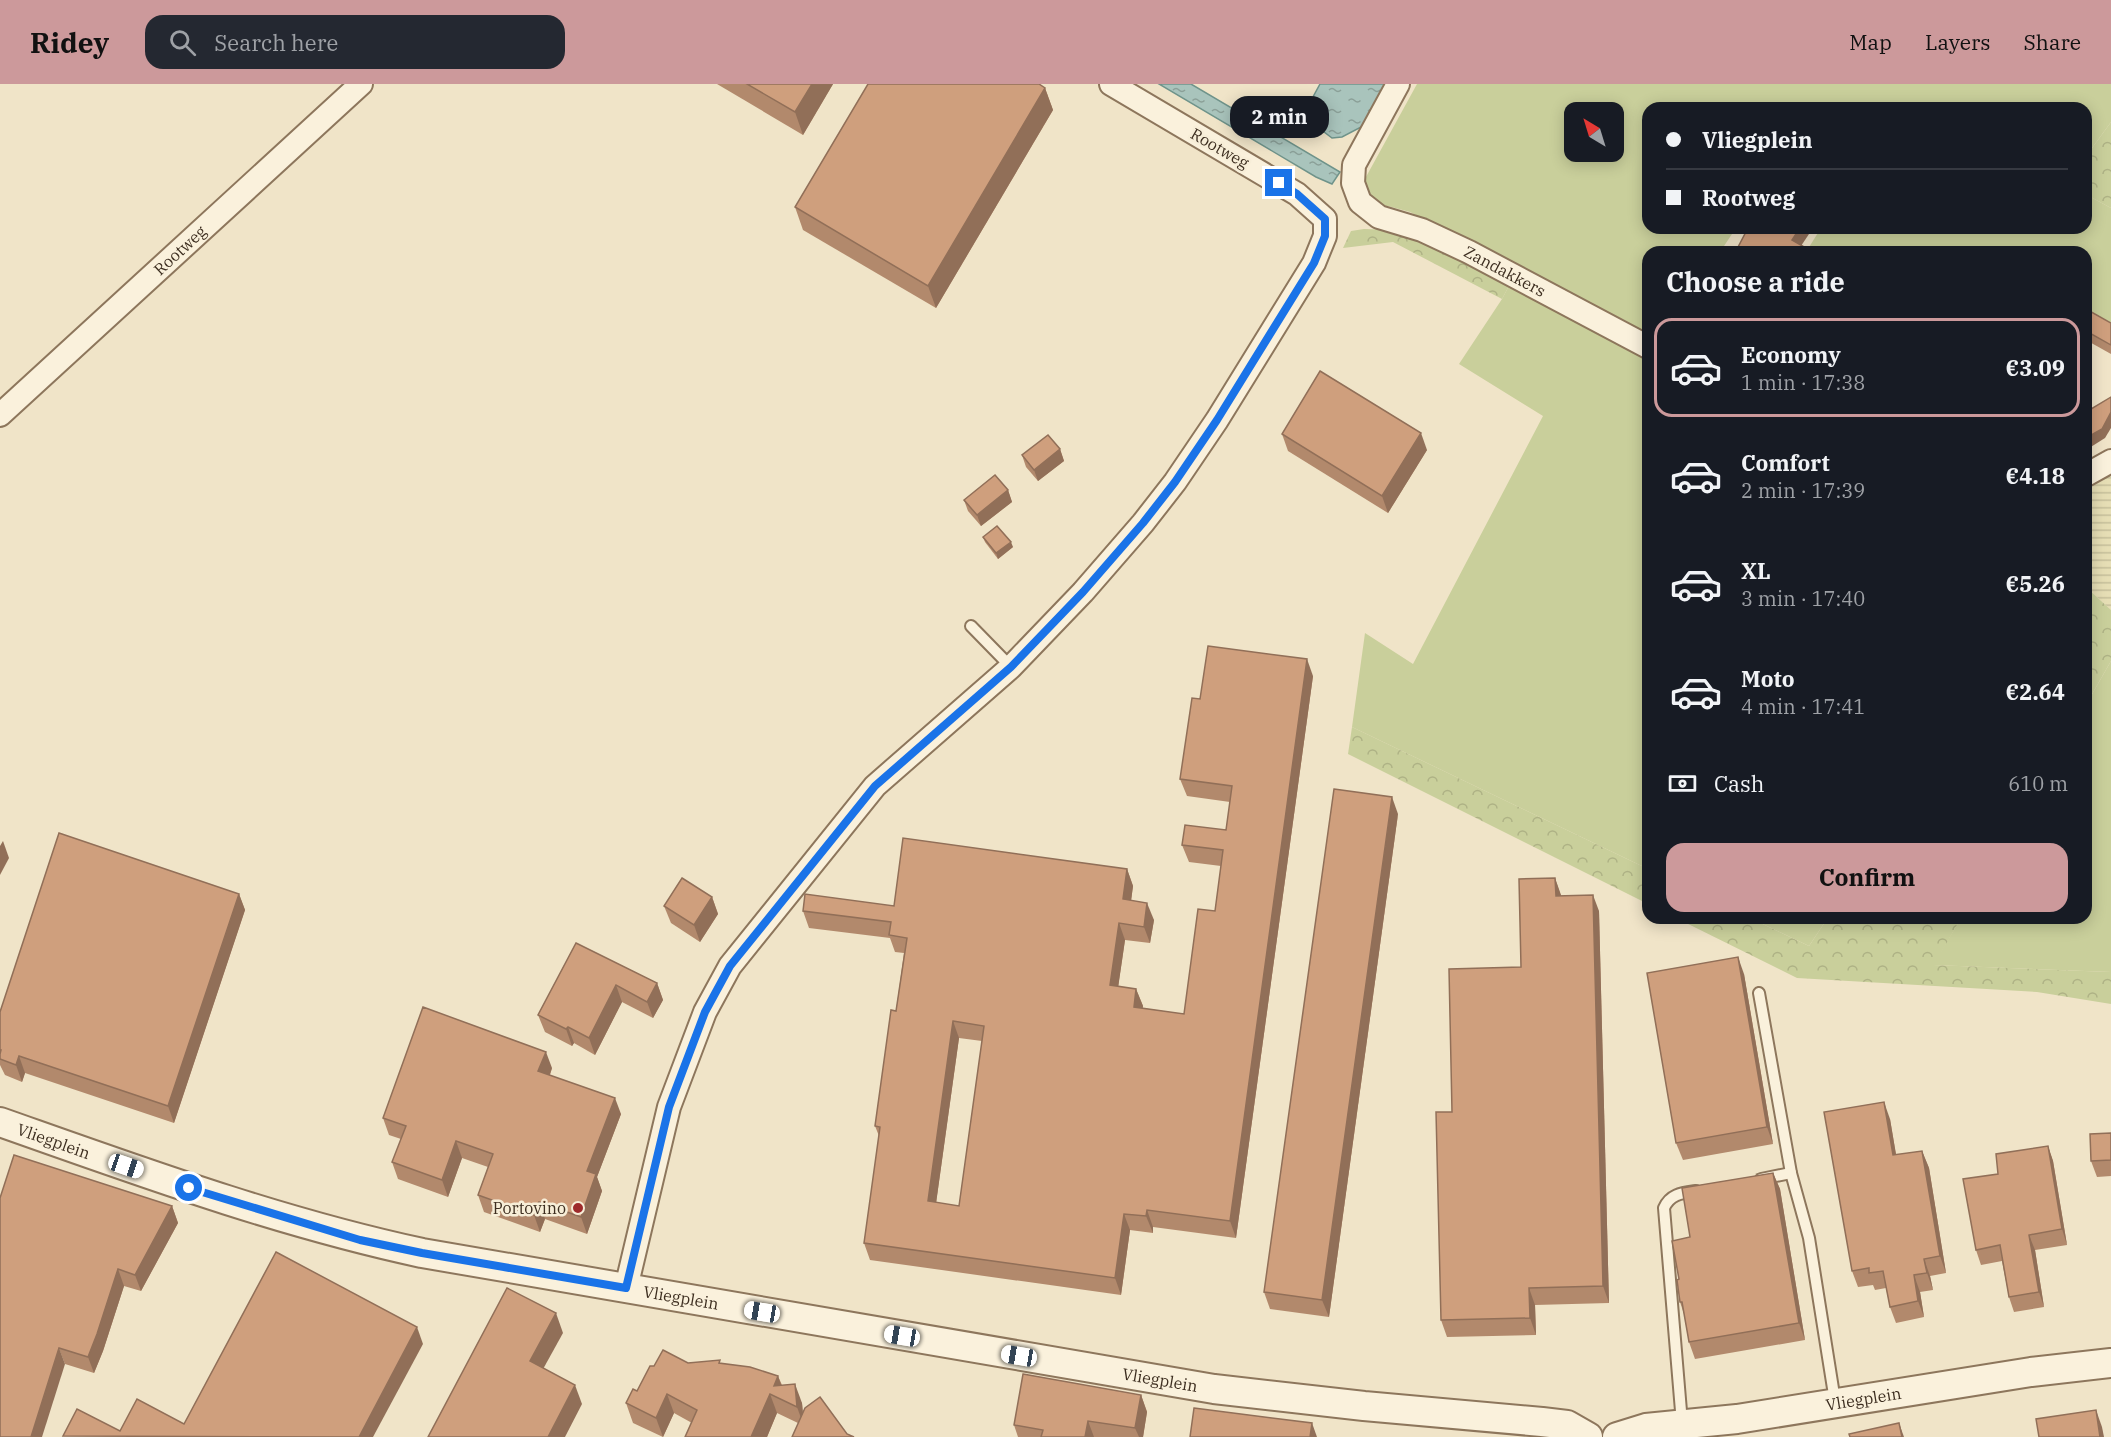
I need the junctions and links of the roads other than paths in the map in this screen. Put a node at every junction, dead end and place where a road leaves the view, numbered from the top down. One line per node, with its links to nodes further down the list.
1 (361, 84): 5 (street, Rootweg)
2 (1111, 84): 9 (street, Rootweg)
3 (1398, 84): 4 (street, Zandakkers)
4 (1642, 344)
5 (0, 415)
6 (2111, 461): 7 (street)
7 (2092, 472)
8 (971, 626): 9 (lane)
9 (1011, 667): 15 (street)
10 (1759, 993): 12 (lane)
11 (0, 1122): 15 (street, Vliegplein)
12 (1791, 1173): 13 (lane); 17 (lane)
13 (1748, 1182)
14 (1705, 1190): 18 (lane)
15 (626, 1288): 19 (street, Vliegplein)
16 (2111, 1363): 17 (street, Vliegplein)
17 (1836, 1404): 18 (street, Vliegplein)
18 (1682, 1423): 20 (street, Vliegplein)
19 (1588, 1437)
20 (1617, 1437)

